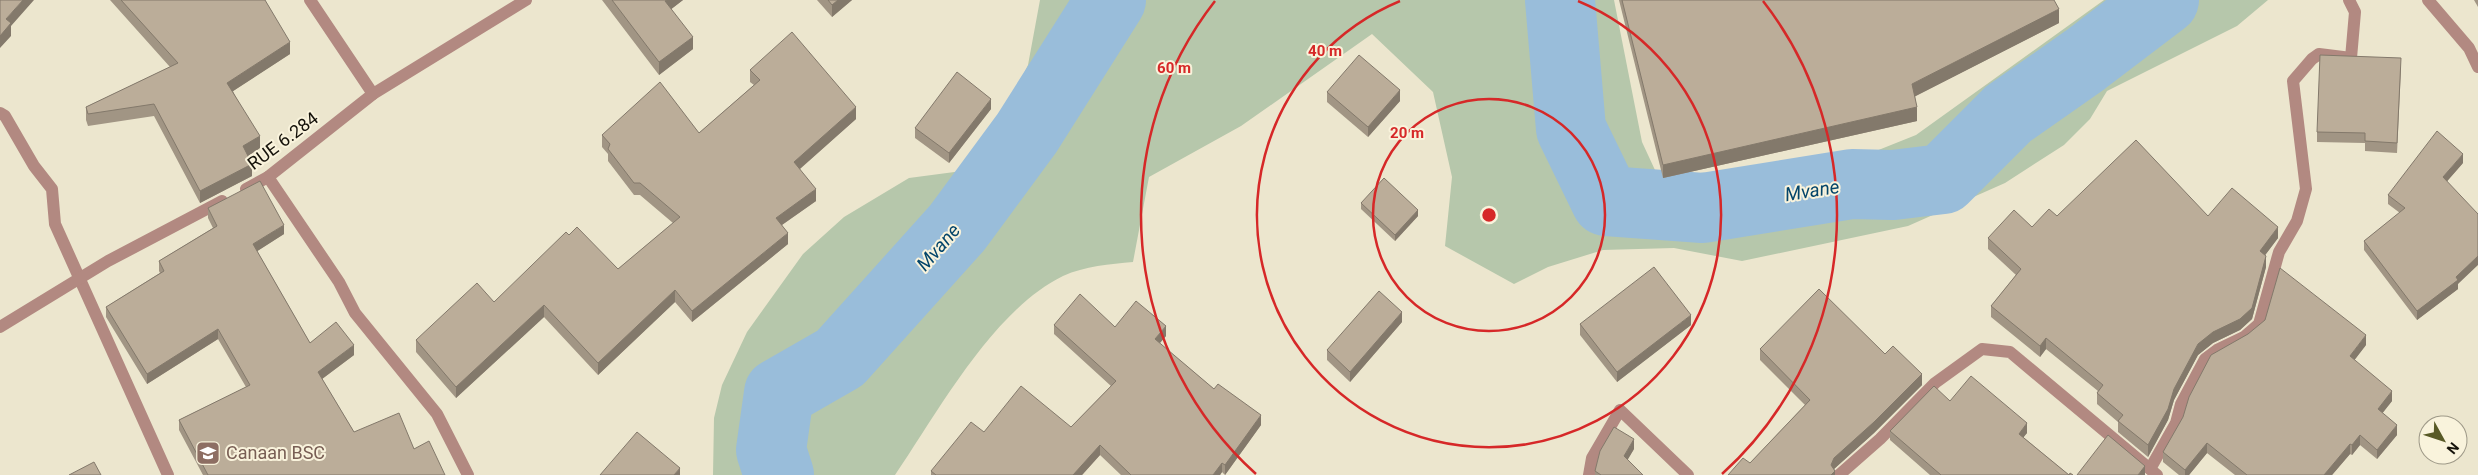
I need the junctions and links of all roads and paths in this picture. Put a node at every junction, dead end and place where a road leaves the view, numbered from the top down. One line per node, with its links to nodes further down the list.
1 (310, 0): 7 (street)
2 (526, 0): 7 (street, RUE 6.284)
3 (2349, 0): 12 (street)
4 (2428, 0): 5 (street)
5 (2474, 46): 6 (street)
6 (2478, 67)
7 (373, 94): 9 (street, RUE 6.284)
8 (0, 113): 10 (street)
9 (268, 177): 10 (street, RUE 6.284); 14 (street)
10 (80, 280): 11 (street, RUE 6.284); 13 (street)
11 (0, 327)
12 (2153, 472): 17 (street)
13 (168, 475)
14 (468, 475)
15 (1588, 475): 16 (street)
16 (1688, 475)
17 (1839, 475)

